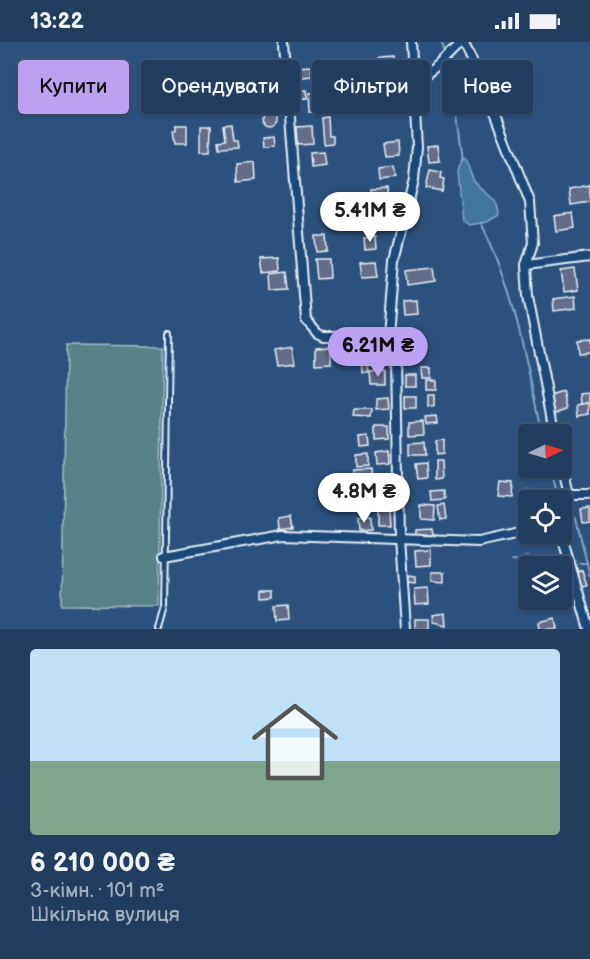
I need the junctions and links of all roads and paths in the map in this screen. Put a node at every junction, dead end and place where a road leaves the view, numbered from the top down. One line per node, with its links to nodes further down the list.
1 (284, 42): 10 (street)
2 (411, 42): 4 (street)
3 (463, 42): 5 (street); 8 (street)
4 (413, 60)
5 (430, 72)
6 (416, 114): 10 (street)
7 (590, 257): 8 (street)
8 (526, 265): 11 (street)
9 (169, 333): 17 (lane)
10 (388, 336): 15 (street)
11 (553, 424)
12 (572, 495): 13 (street)
13 (590, 495)
14 (518, 533): 15 (street)
15 (399, 538): 17 (street); 19 (street)
16 (564, 544): 20 (street)
17 (164, 556): 18 (lane)
18 (159, 629)
19 (405, 629)
20 (589, 629)

